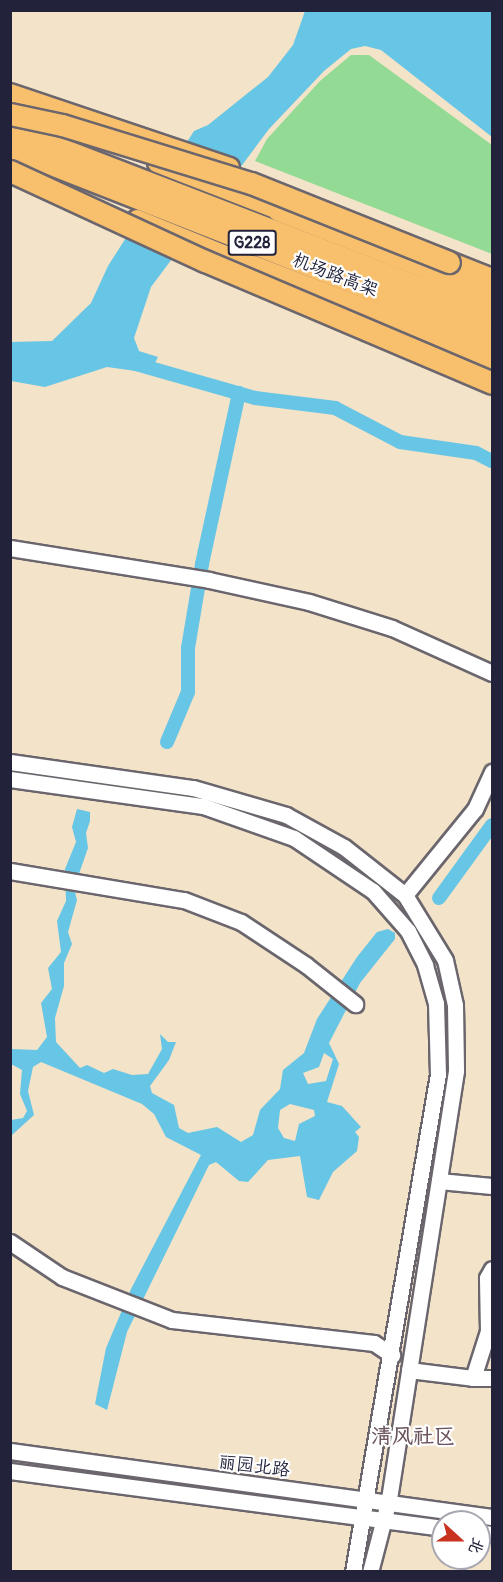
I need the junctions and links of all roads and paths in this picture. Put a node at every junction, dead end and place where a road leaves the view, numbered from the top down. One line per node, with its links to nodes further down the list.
1 (10, 93): 10 (main road)
2 (10, 114): 8 (main road); 10 (highway, bridge)
3 (10, 129): 14 (highway, 机场路高架 / G228)
4 (10, 148): 15 (highway, 机场路高架 / G228)
5 (10, 166): 9 (main road)
6 (10, 171): 17 (highway, bridge)
7 (10, 178): 9 (main road)
8 (278, 210): 13 (highway)
9 (136, 219): 11 (main road)
10 (449, 262): 12 (main road)
11 (253, 266): 16 (highway)
12 (492, 278)
13 (492, 293)
14 (492, 315)
15 (492, 337)
16 (492, 358)
17 (492, 383)
18 (10, 548): 19 (street)
19 (492, 673)
20 (10, 762): 24 (street)
21 (492, 772): 24 (street)
22 (10, 779): 30 (street)
23 (10, 871): 25 (street)
24 (405, 895): 26 (street)
25 (355, 1004)
26 (439, 1180): 27 (street); 31 (street)
27 (492, 1186)
28 (10, 1242): 30 (street)
29 (492, 1269): 32 (street)
30 (392, 1354): 36 (street)
31 (409, 1370): 32 (street); 37 (street)
32 (473, 1378): 33 (street)
33 (492, 1378)
34 (10, 1452): 36 (street, 丽园北路)
35 (10, 1472): 39 (street, 丽园北路)
36 (366, 1501): 37 (street, 丽园北路); 39 (street)
37 (388, 1503): 38 (street, 丽园北路); 40 (street)
38 (492, 1517)
39 (363, 1519): 40 (street, 丽园北路); 42 (street)
40 (384, 1521): 41 (street, 丽园北路); 43 (street)
41 (431, 1527)
42 (353, 1572)
43 (370, 1572)

